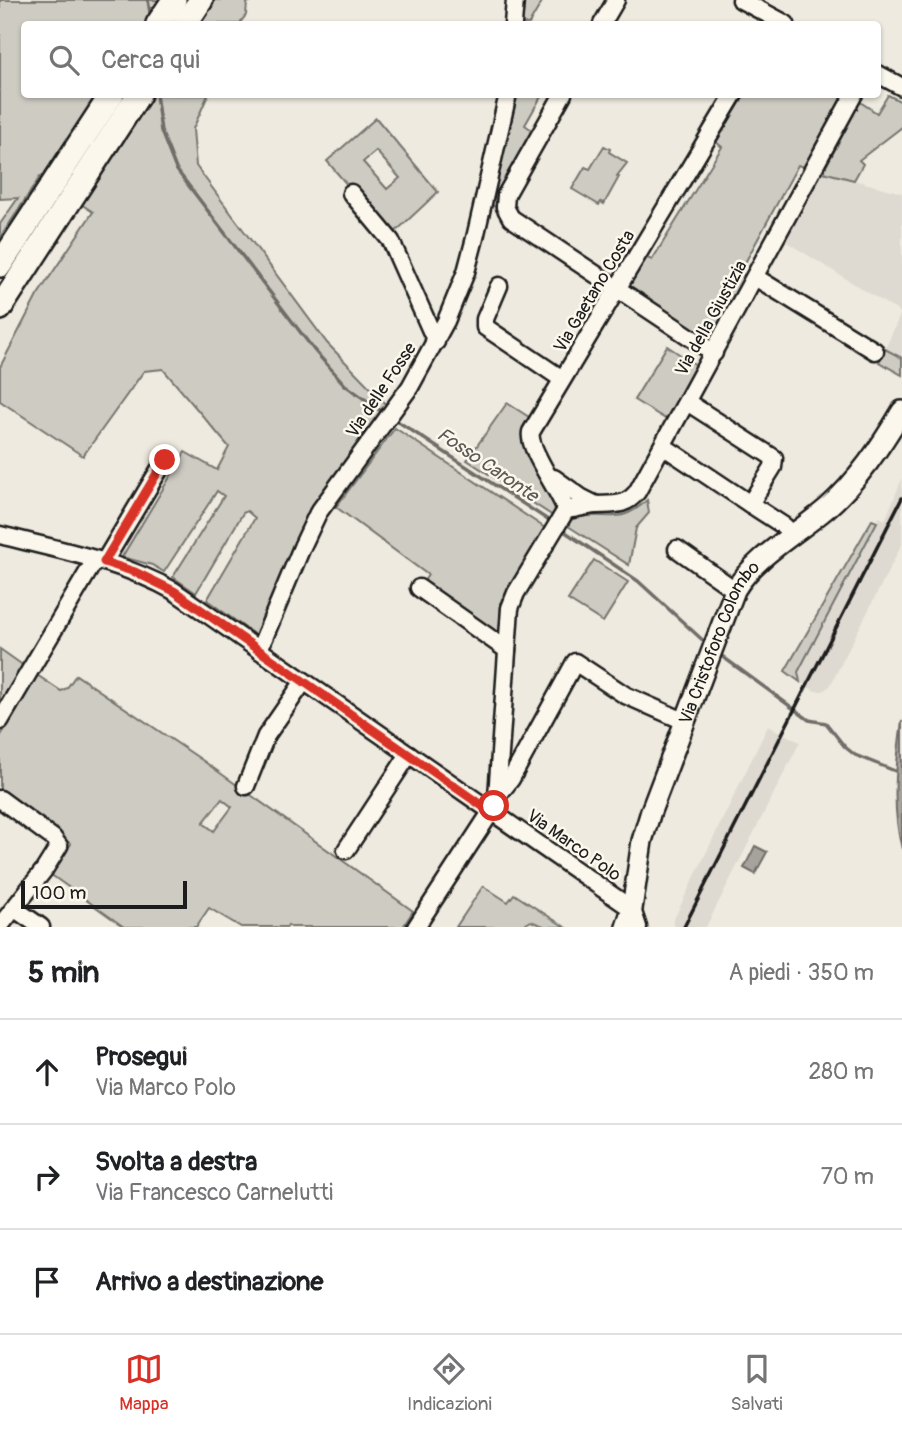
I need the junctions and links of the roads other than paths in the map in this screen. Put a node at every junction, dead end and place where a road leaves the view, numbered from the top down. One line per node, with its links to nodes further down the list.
1 (174, 0): 6 (highway)
2 (201, 0): 7 (highway)
3 (515, 0): 8 (street)
4 (616, 0): 9 (street)
5 (741, 0): 10 (street)
6 (160, 21)
7 (187, 21)
8 (513, 21)
9 (604, 21)
10 (777, 21)
11 (881, 76): 12 (street)
12 (902, 87)
13 (109, 98): 20 (highway)
14 (136, 98): 24 (highway)
15 (507, 98): 25 (street, Via delle Fosse)
16 (561, 98): 23 (street)
17 (732, 98): 23 (street, Via Gaetano Costa)
18 (852, 98): 21 (street, Via della Giustizia)
19 (351, 193): 25 (street)
20 (0, 265)
21 (755, 277): 26 (street); 27 (street, Via della Giustizia)
22 (499, 286): 28 (street)
23 (618, 290): 27 (street); 28 (street, Via Gaetano Costa)
24 (0, 308)
25 (436, 342): 43 (street, Via delle Fosse)
26 (875, 351)
27 (714, 353): 29 (street, Via della Giustizia)
28 (562, 379): 33 (street, Via Gaetano Costa)
29 (687, 402): 31 (street, Via della Giustizia); 34 (street)
30 (902, 411): 38 (main road, Via Cristoforo Colombo)
31 (663, 446): 34 (street); 35 (street, Via della Giustizia)
32 (165, 460): 40 (street)
33 (547, 472): 35 (street); 36 (street, Via Gaetano Costa)
34 (750, 503): 38 (street)
35 (596, 505): 36 (street, Via della Giustizia)
36 (559, 521): 44 (street)
37 (0, 535): 40 (street, Via Marco Polo)
38 (793, 535): 42 (main road, Via Cristoforo Colombo)
39 (677, 549): 42 (street)
40 (99, 561): 43 (street, Via Marco Polo); 46 (street)
41 (419, 589): 44 (street)
42 (735, 590): 47 (main road, Via Cristoforo Colombo)
43 (259, 650): 45 (street, Via Marco Polo)
44 (507, 650): 51 (street)
45 (304, 681): 48 (street, Via Marco Polo); 49 (street)
46 (0, 721)
47 (684, 721): 51 (street); 54 (main road, Via Cristoforo Colombo)
48 (409, 754): 51 (street, Via Marco Polo); 52 (street)
49 (246, 786)
50 (0, 799): 53 (street)
51 (494, 804): 54 (street, Via Marco Polo); 57 (street)
52 (346, 850)
53 (15, 909): 55 (street); 56 (street)
54 (632, 921)
55 (0, 926)
56 (41, 927)
57 (416, 927)

